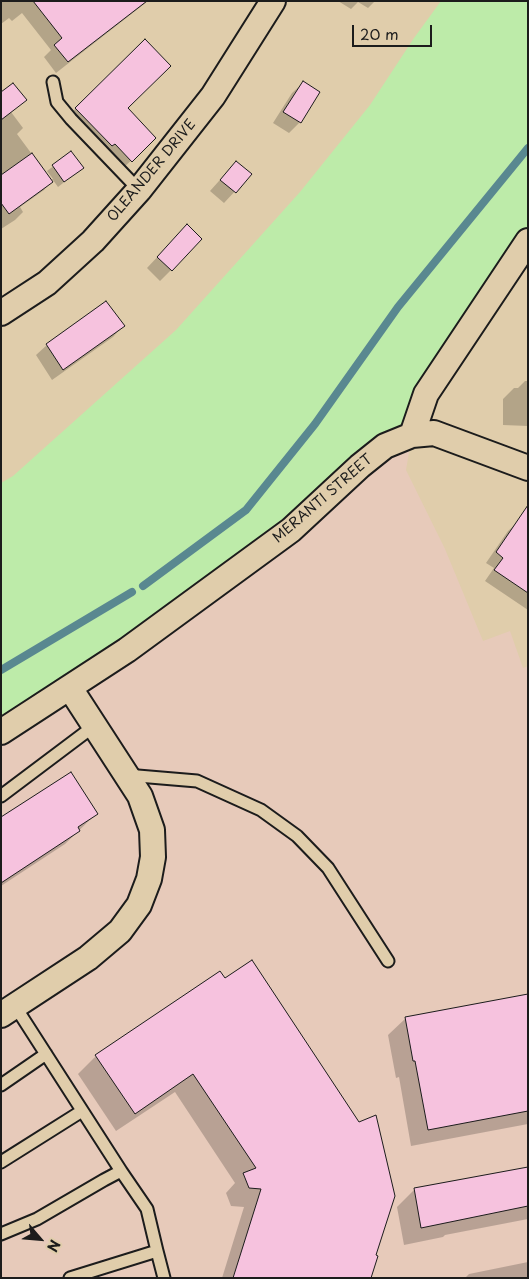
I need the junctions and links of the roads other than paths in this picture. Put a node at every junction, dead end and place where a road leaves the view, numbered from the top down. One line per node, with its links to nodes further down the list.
1 (273, 1): 3 (street, OLEANDER DRIVE)
2 (53, 82): 3 (lane)
3 (139, 190): 5 (street, OLEANDER DRIVE)
4 (528, 241): 6 (street)
5 (1, 313)
6 (412, 435): 7 (street); 8 (street, MERANTI STREET)
7 (528, 468)
8 (70, 688): 9 (street); 10 (street, MERANTI STREET)
9 (94, 726): 11 (street); 12 (lane)
10 (1, 732)
11 (126, 775): 13 (lane); 14 (street)
12 (1, 796)
13 (388, 961)
14 (8, 1010): 15 (lane)
15 (46, 1054): 16 (lane); 17 (lane)
16 (1, 1085)
17 (82, 1111): 18 (lane); 19 (lane)
18 (1, 1162)
19 (121, 1171): 20 (lane); 21 (lane)
20 (1, 1234)
21 (157, 1252): 22 (lane); 23 (lane)
22 (70, 1278)
23 (164, 1278)

